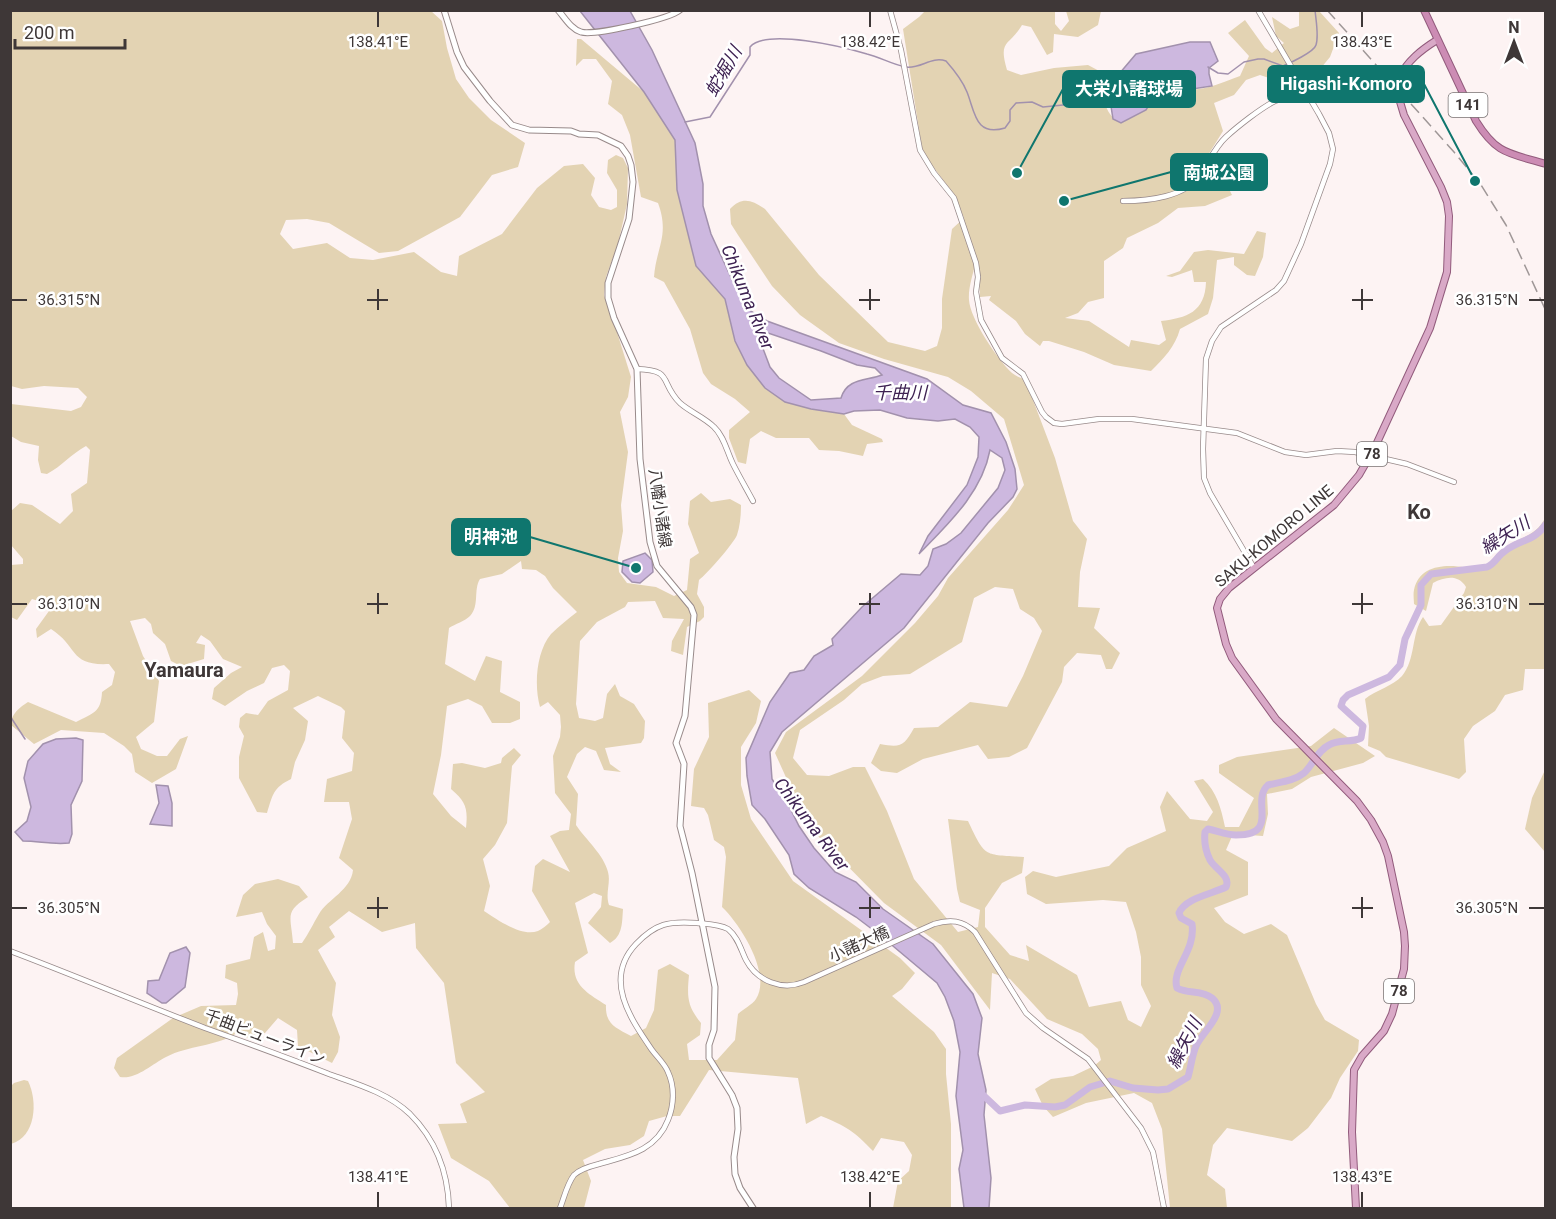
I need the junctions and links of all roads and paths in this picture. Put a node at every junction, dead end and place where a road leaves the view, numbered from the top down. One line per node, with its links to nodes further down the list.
1 (444, 10): 11 (main road, 八幡小諸線)
2 (558, 10): 3 (main road)
3 (680, 10)
4 (890, 10): 12 (street)
5 (1258, 10): 8 (street)
6 (1424, 10): 7 (highway, 141)
7 (1437, 40): 9 (highway, 141); 13 (main road, SAKU-KOMORO LINE / 78, bridge)
8 (1307, 94): 10 (street); 12 (street)
9 (1545, 164)
10 (1123, 201)
11 (637, 369): 15 (street); 17 (main road, 八幡小諸線)
12 (1204, 429): 13 (street); 16 (street)
13 (1371, 456): 14 (street); 16 (main road, SAKU-KOMORO LINE / 78)
14 (1454, 482)
15 (753, 501)
16 (1254, 568): 23 (main road, SAKU-KOMORO LINE / 78)
17 (701, 924): 20 (street); 21 (main road, 八幡小諸線); 22 (street, 小諸大橋)
18 (10, 951): 19 (street, 千曲ビューライン)
19 (449, 1209)
20 (560, 1209)
21 (753, 1209)
22 (1164, 1209)
23 (1356, 1209)

